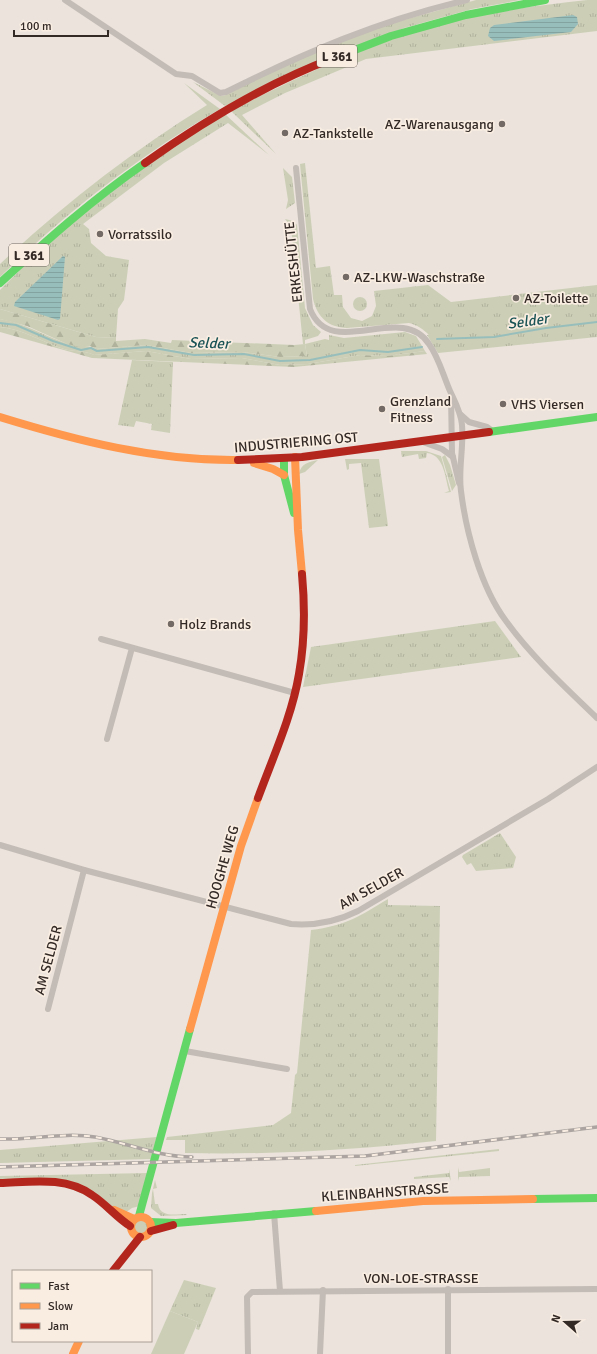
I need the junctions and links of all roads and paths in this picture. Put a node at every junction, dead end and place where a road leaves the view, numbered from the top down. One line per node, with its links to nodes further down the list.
1 (66, 0): 2 (street)
2 (467, 0)
3 (545, 0): 5 (street, L 361)
4 (296, 168): 6 (street, ERKESHÜTTE)
5 (0, 283)
6 (450, 392): 7 (street, ERKESHÜTTE); 12 (street, ERKESHÜTTE)
7 (460, 414): 10 (street); 11 (street, ERKESHÜTTE)
8 (0, 417): 17 (street, INDUSTRIERING OST)
9 (597, 417): 10 (street, INDUSTRIERING OST)
10 (491, 430): 11 (street, INDUSTRIERING OST)
11 (462, 435): 12 (street, INDUSTRIERING OST); 19 (street, ERKESHÜTTE)
12 (452, 436): 13 (street, INDUSTRIERING OST); 15 (street, ERKESHÜTTE)
13 (420, 441): 14 (street, INDUSTRIERING OST); 15 (street)
14 (295, 457): 16 (street, INDUSTRIERING OST); 20 (street, HOOGHE WEG)
15 (453, 457): 19 (street, ERKESHÜTTE)
16 (284, 459): 17 (street, INDUSTRIERING OST); 18 (street, HOOGHE WEG)
17 (248, 461): 18 (street)
18 (284, 475): 20 (street, HOOGHE WEG)
19 (460, 485): 24 (street)
20 (298, 530): 23 (street, HOOGHE WEG)
21 (101, 639): 22 (street)
22 (132, 648): 23 (street); 25 (street)
23 (295, 693): 29 (street, HOOGHE WEG)
24 (597, 718)
25 (107, 739)
26 (597, 767): 29 (street, AM SELDER)
27 (0, 845): 28 (street, AM SELDER)
28 (84, 870): 29 (street, AM SELDER); 30 (street, AM SELDER)
29 (224, 906): 31 (street, HOOGHE WEG)
30 (48, 1009)
31 (185, 1051): 32 (street); 37 (street, HOOGHE WEG)
32 (287, 1069)
33 (0, 1182): 37 (street)
34 (597, 1198): 35 (street, KLEINBAHNSTRASSE)
35 (274, 1213): 36 (street, KLEINBAHNSTRASSE); 43 (street)
36 (176, 1223): 37 (street, KLEINBAHNSTRASSE); 38 (street, KLEINBAHNSTRASSE)
37 (139, 1224): 38 (street); 38 (street, KLEINBAHNSTRASSE); 39 (street)
38 (151, 1231)
39 (114, 1270)
40 (597, 1289): 42 (street, VON-LOE-STRASSE)
41 (323, 1290): 42 (street, VON-LOE-STRASSE); 43 (street, VON-LOE-STRASSE); 47 (street)
42 (448, 1290): 48 (street)
43 (280, 1291): 46 (street, VON-LOE-STRASSE)
44 (79, 1342): 45 (street)
45 (73, 1354)
46 (248, 1354)
47 (320, 1354)
48 (448, 1354)

